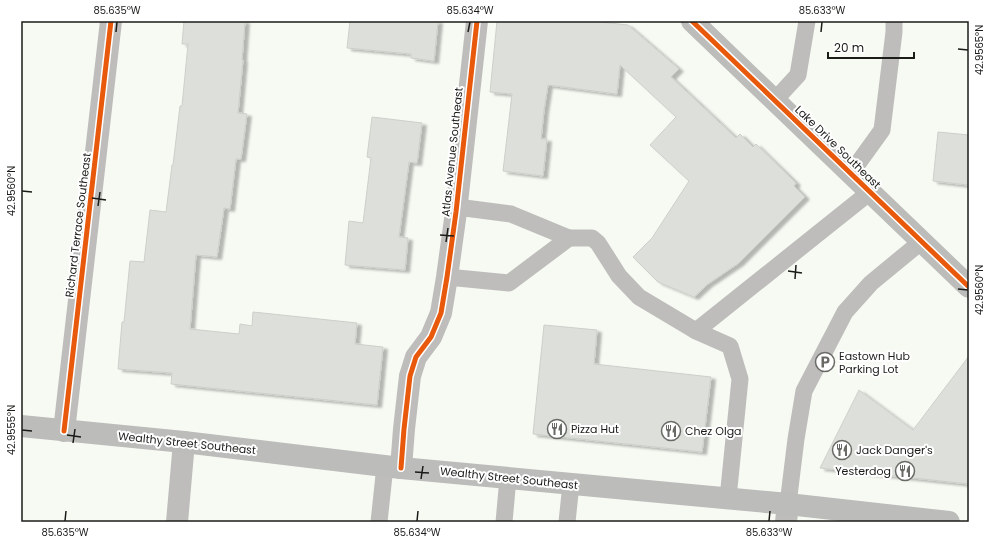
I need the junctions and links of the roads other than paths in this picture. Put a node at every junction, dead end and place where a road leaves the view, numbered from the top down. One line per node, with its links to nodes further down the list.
1 (111, 21): 16 (street, Richard Terrace Southeast)
2 (477, 21): 9 (street, Atlas Avenue Southeast)
3 (692, 21): 6 (main road, Lake Drive Southeast)
4 (807, 21): 6 (lane)
5 (894, 21): 7 (lane)
6 (775, 100): 7 (main road, Lake Drive Southeast)
7 (851, 173): 8 (main road, Lake Drive Southeast)
8 (870, 192): 11 (main road, Lake Drive Southeast); 14 (lane)
9 (457, 207): 10 (lane); 12 (street, Atlas Avenue Southeast)
10 (569, 238): 12 (lane); 14 (lane)
11 (922, 241): 13 (main road, Lake Drive Southeast); 22 (lane)
12 (447, 277): 18 (street, Atlas Avenue Southeast)
13 (969, 287)
14 (696, 331): 21 (lane)
15 (21, 426): 16 (main road, Wealthy Street Southeast)
16 (64, 430): 17 (main road, Wealthy Street Southeast)
17 (184, 442): 18 (main road, Wealthy Street Southeast); 24 (street)
18 (393, 467): 19 (main road, Wealthy Street Southeast); 25 (lane)
19 (508, 478): 20 (main road, Wealthy Street Southeast); 26 (lane)
20 (571, 484): 21 (main road, Wealthy Street Southeast); 27 (lane)
21 (728, 498): 22 (main road, Wealthy Street Southeast)
22 (787, 513): 23 (main road, Wealthy Street Southeast)
23 (910, 520): 28 (main road, Wealthy Street Southeast)
24 (177, 522)
25 (379, 522)
26 (504, 522)
27 (567, 522)
28 (949, 522)

